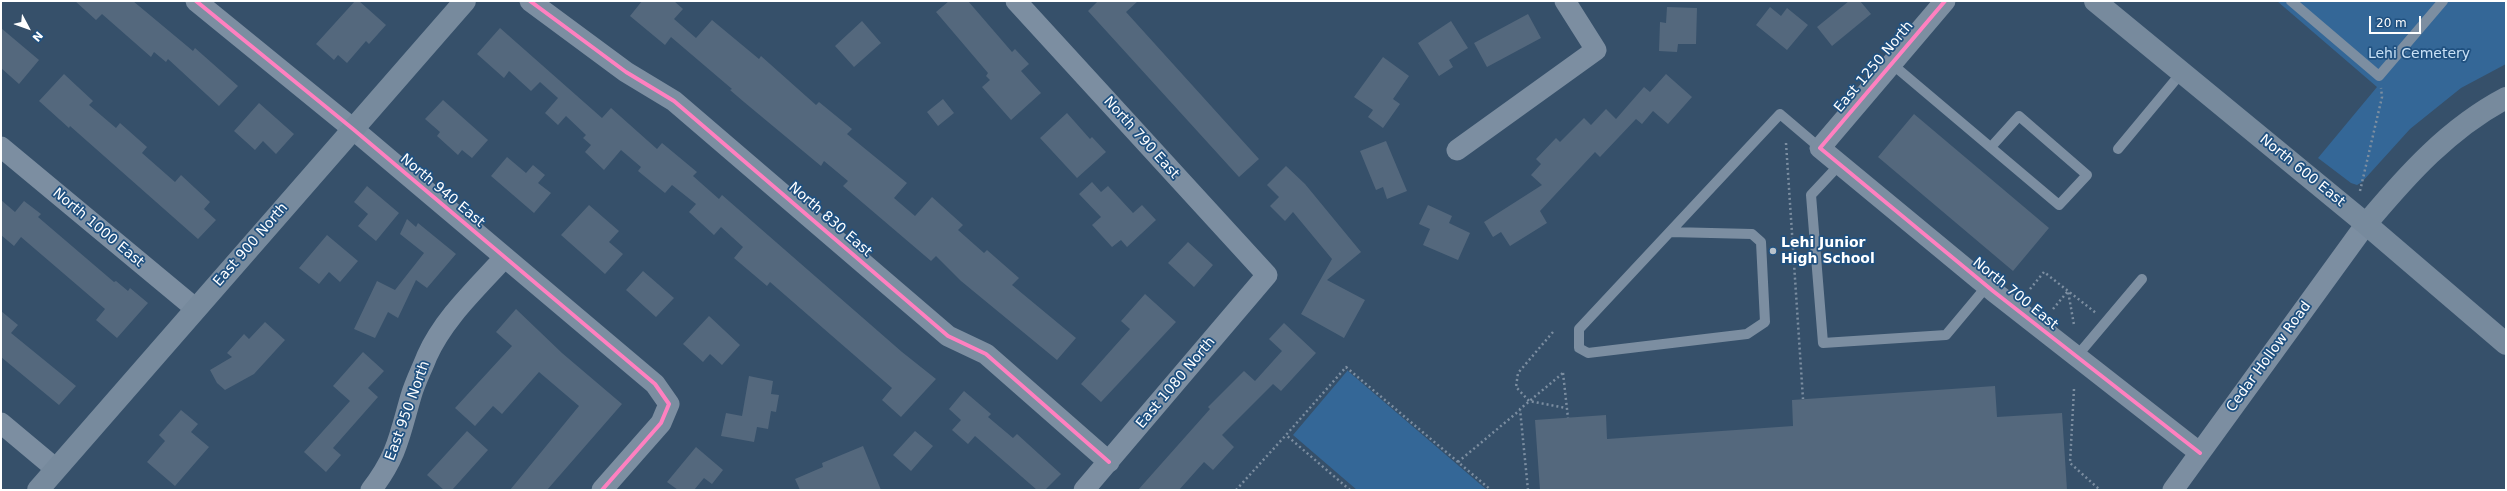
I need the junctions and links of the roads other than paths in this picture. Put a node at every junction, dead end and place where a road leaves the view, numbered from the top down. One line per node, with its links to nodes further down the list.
1 (196, 1): 13 (street, North 940 East)
2 (464, 1): 13 (street, East 900 North)
3 (530, 1): 31 (street, North 830 East)
4 (1016, 1): 23 (street, North 790 East)
5 (1565, 1): 18 (street)
6 (1945, 1): 10 (street, East 1250 North)
7 (2095, 1): 11 (street, North 600 East)
8 (2291, 1): 9 (lane)
9 (2443, 1)
10 (1892, 64): 15 (lane); 16 (street, East 1250 North)
11 (2182, 72): 17 (lane); 20 (street, North 600 East)
12 (2506, 98): 20 (street)
13 (353, 128): 22 (street, North 940 East); 26 (street, East 900 North)
14 (1, 147): 26 (street, North 1000 East)
15 (1991, 147): 15 (lane)
16 (1820, 148): 19 (street, North 700 East); 21 (lane)
17 (2118, 148)
18 (1457, 150)
19 (1840, 164): 25 (street, North 700 East); 25 (lane)
20 (2366, 224): 27 (street, North 600 East); 30 (street, Cedar Hollow Road)
21 (1670, 232): 21 (lane)
22 (504, 258): 34 (street, East 950 North); 35 (street, North 940 East)
23 (1267, 275): 31 (street, East 1080 North)
24 (2142, 279): 28 (lane)
25 (1986, 286): 28 (street, North 700 East)
26 (196, 309): 32 (street, East 900 North)
27 (2506, 344)
28 (2076, 356): 30 (street, North 700 East)
29 (1, 424): 32 (street)
30 (2200, 453): 37 (street, Cedar Hollow Road)
31 (1109, 462): 36 (street, East 1080 North)
32 (56, 469): 33 (street, East 900 North)
33 (38, 490)
34 (371, 490)
35 (602, 490)
36 (1084, 490)
37 (2173, 490)

